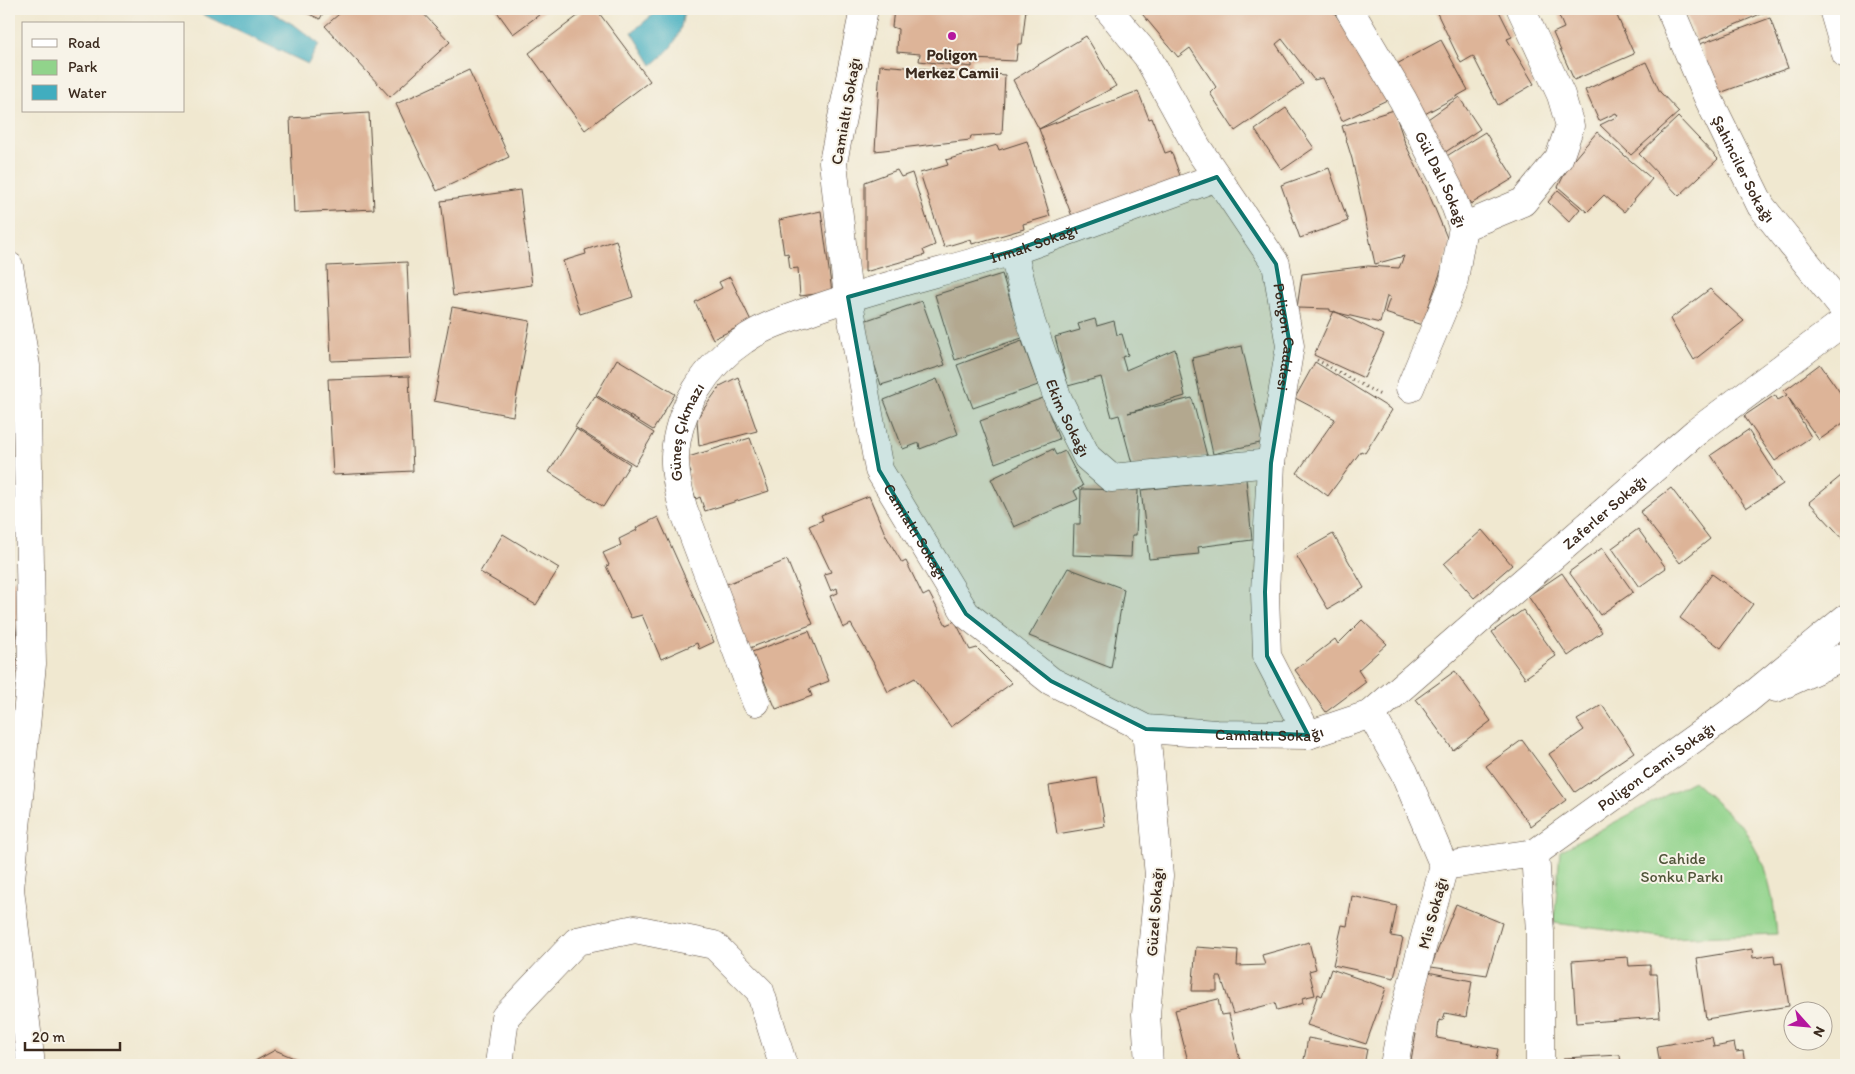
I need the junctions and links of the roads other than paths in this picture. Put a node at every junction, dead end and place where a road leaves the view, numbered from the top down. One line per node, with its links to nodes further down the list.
1 (864, 9): 12 (street, Camialtı Sokağı)
2 (1108, 9): 8 (street, Poligon Caddesi)
3 (1349, 9): 9 (street, Gül Dalı Sokağı)
4 (1521, 9): 9 (street)
5 (1670, 9): 13 (street, Şahinciler Sokağı)
6 (1834, 9): 7 (street)
7 (1846, 54)
8 (1217, 177): 10 (street, Irmak Sokağı); 16 (street, Poligon Caddesi)
9 (1463, 227): 15 (street, Gül Dalı Sokağı)
10 (1014, 251): 12 (street, Irmak Sokağı); 16 (street, Ekim Sokağı)
11 (9, 266): 26 (street)
12 (848, 297): 19 (street, Güneş Çıkmazı); 22 (street, Camialtı Sokağı)
13 (1846, 312)
14 (1846, 320): 21 (street, Zaferler Sokağı)
15 (1410, 388)
16 (1271, 463): 23 (street, Poligon Caddesi)
17 (1846, 618): 20 (street, Poligon Cami Sokağı)
18 (1846, 656): 20 (street)
19 (756, 702)
20 (1742, 704): 24 (street, Poligon Cami Sokağı)
21 (1371, 714): 23 (street, Camialtı Sokağı); 25 (street, Mis Sokağı)
22 (1146, 729): 23 (street, Camialtı Sokağı); 29 (street, Güzel Sokağı)
23 (1308, 735)
24 (1534, 853): 25 (street, Poligon Cami Sokağı); 31 (street)
25 (1444, 866): 30 (street, Mis Sokağı)
26 (31, 1065)
27 (499, 1065): 28 (street)
28 (782, 1065)
29 (1149, 1065)
30 (1394, 1065)
31 (1540, 1065)

